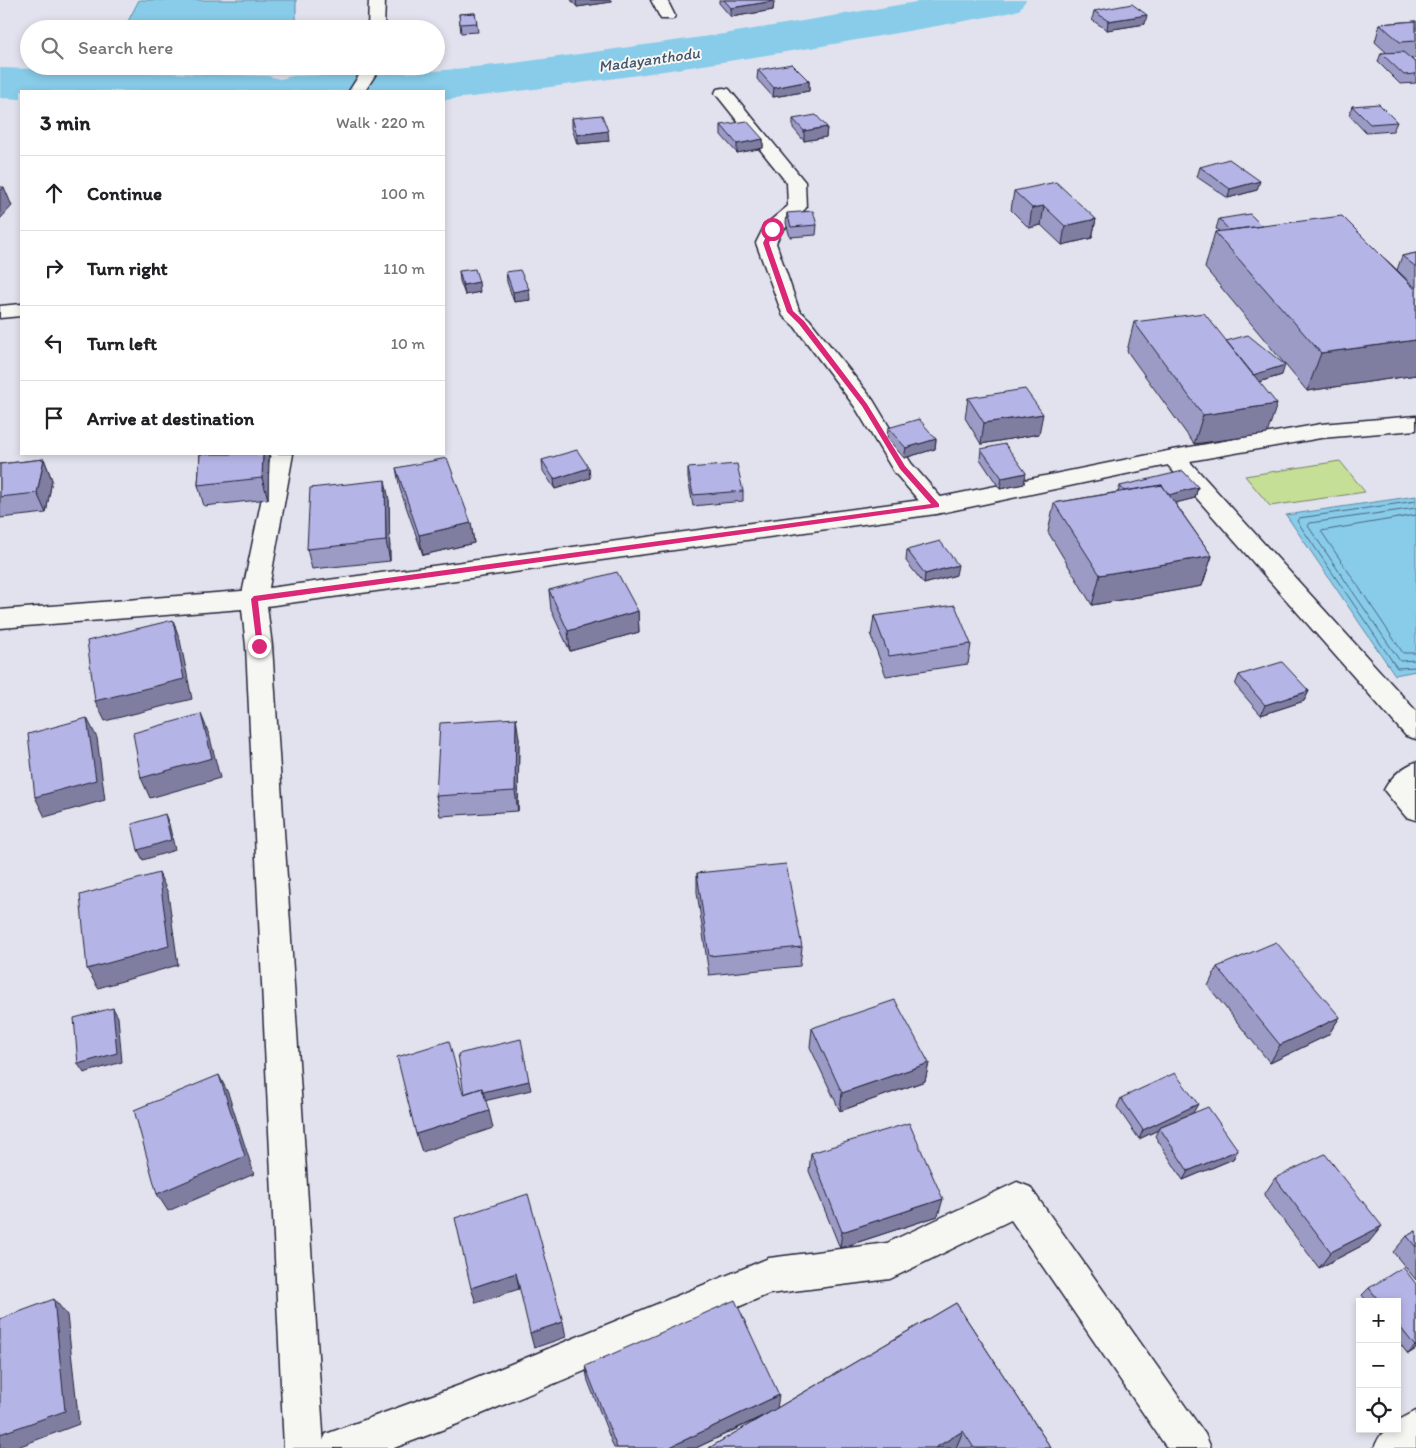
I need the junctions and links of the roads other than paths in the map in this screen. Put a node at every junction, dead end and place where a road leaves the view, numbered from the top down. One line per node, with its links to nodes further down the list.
1 (377, 0): 4 (street)
2 (659, 0): 3 (street)
3 (667, 16)
4 (376, 20)
5 (368, 75): 6 (street)
6 (359, 90)
7 (723, 93): 13 (street)
8 (20, 310): 9 (street)
9 (0, 312)
10 (1416, 424): 12 (street)
11 (282, 455): 14 (street)
12 (1173, 457): 13 (street); 16 (street)
13 (936, 506): 14 (street)
14 (254, 599): 15 (street); 20 (street)
15 (0, 619)
16 (1416, 729)
17 (1416, 773): 18 (street)
18 (1416, 809)
19 (1416, 1431): 23 (street)
20 (304, 1448)
21 (340, 1448): 22 (street)
22 (1191, 1448)
23 (1394, 1448)

